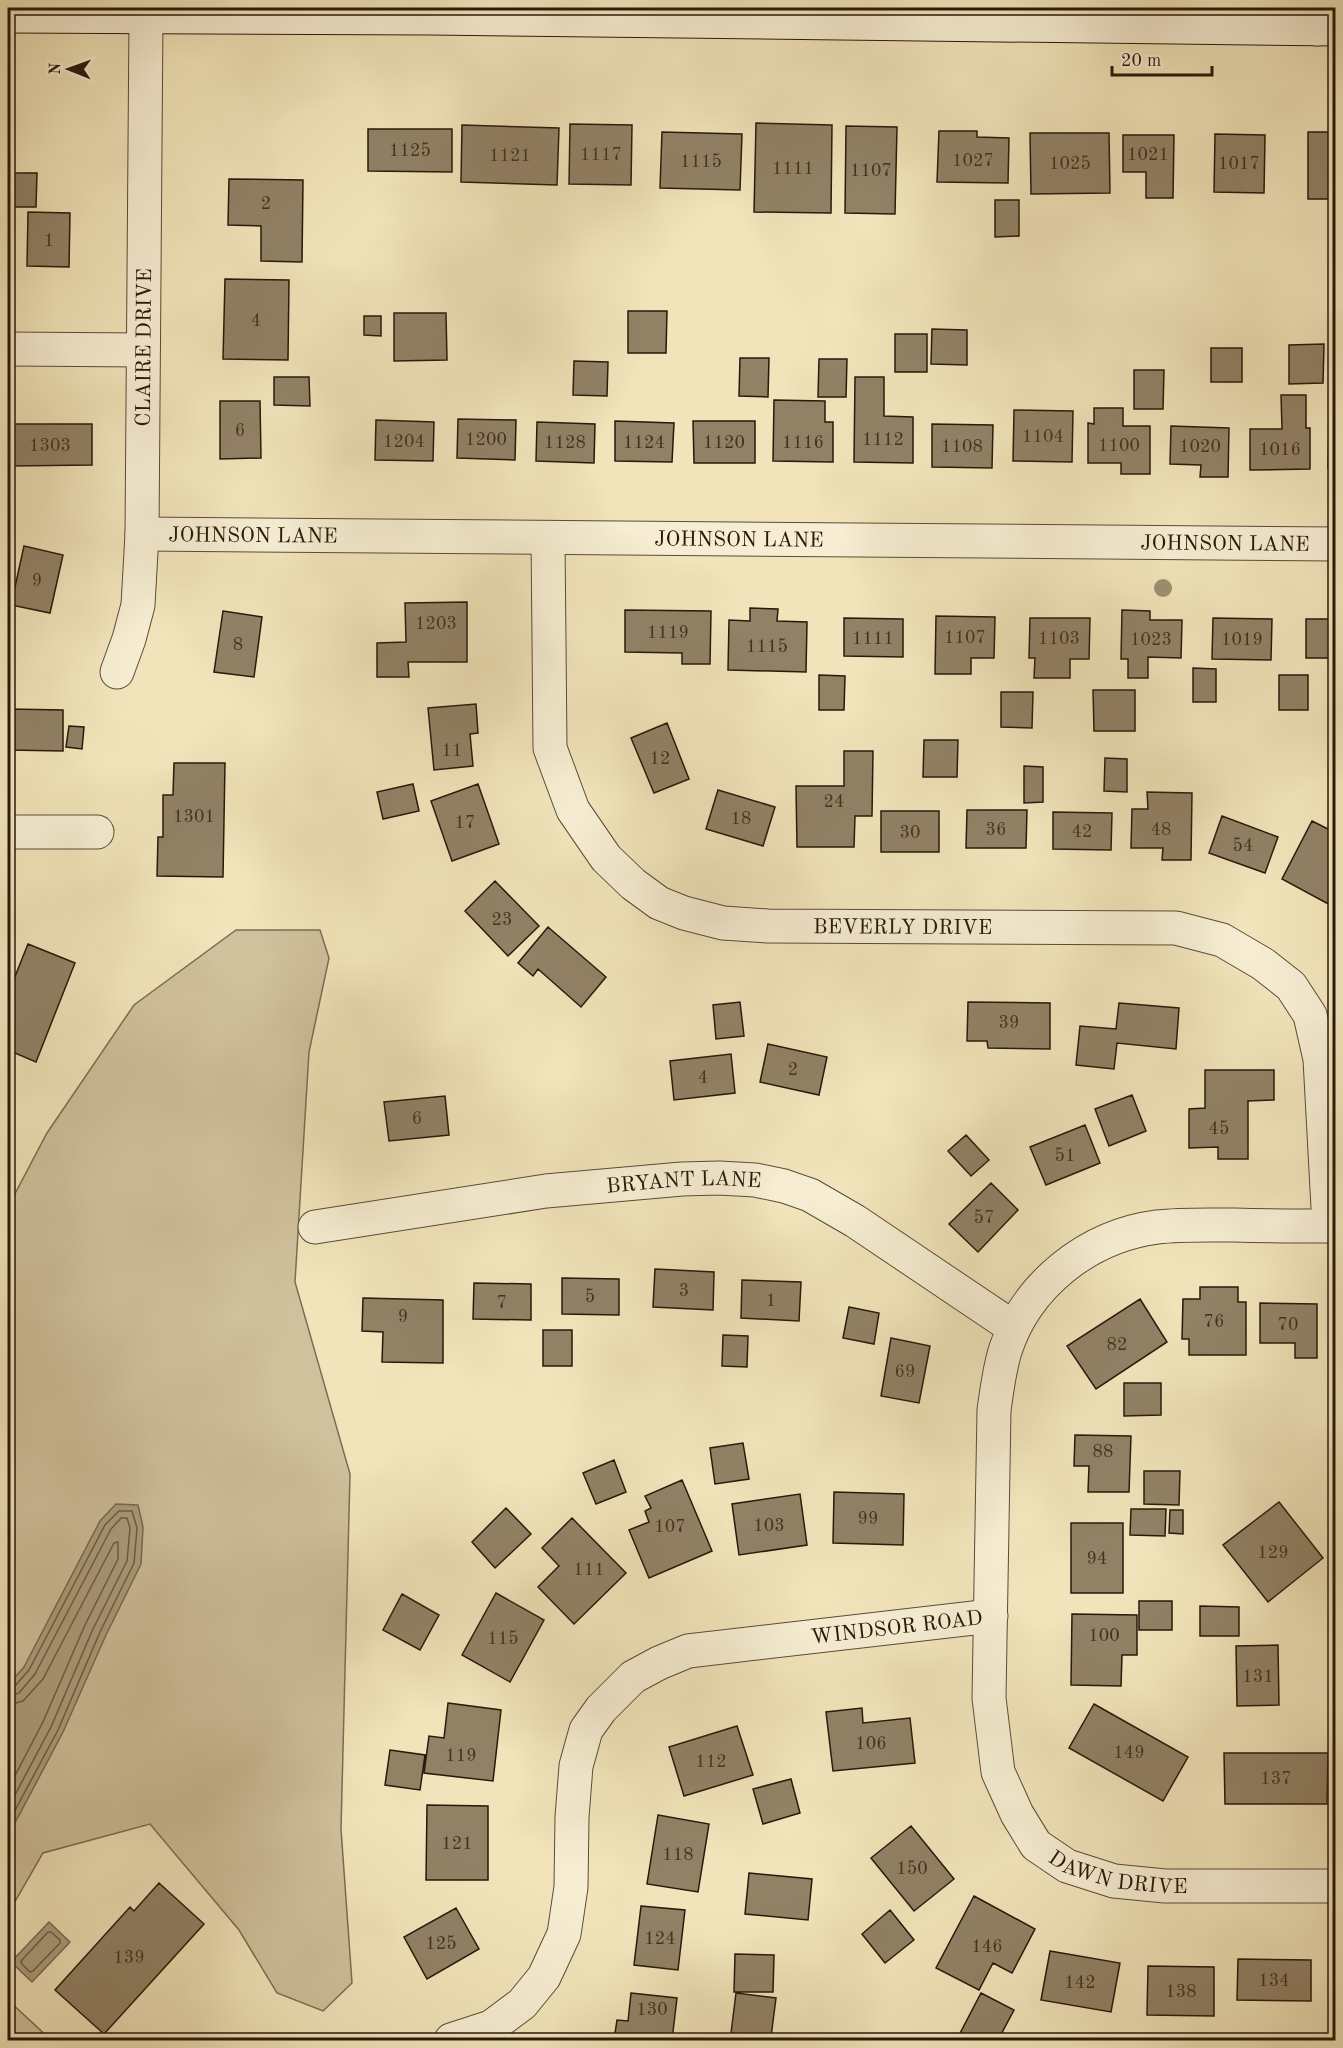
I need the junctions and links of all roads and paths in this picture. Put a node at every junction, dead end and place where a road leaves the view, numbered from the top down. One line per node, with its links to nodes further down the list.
1 (147, 12): 2 (street); 3 (street); 6 (street, CLAIRE DRIVE)
2 (297, 12): 4 (street)
3 (8, 16)
4 (1323, 22)
5 (8, 350): 6 (street)
6 (143, 350): 7 (street, CLAIRE DRIVE)
7 (142, 534): 8 (street, JOHNSON LANE); 10 (street, CLAIRE DRIVE)
8 (548, 538): 9 (street, JOHNSON LANE); 13 (street, BEVERLY DRIVE)
9 (1335, 544)
10 (117, 672)
11 (8, 832): 12 (street)
12 (97, 832)
13 (1332, 1226): 15 (street, WINDSOR ROAD)
14 (315, 1227): 15 (street, BRYANT LANE)
15 (1014, 1328): 16 (street, WINDSOR ROAD)
16 (991, 1616): 17 (street, DAWN DRIVE); 18 (street, WINDSOR ROAD)
17 (1335, 1886)
18 (451, 2040)

